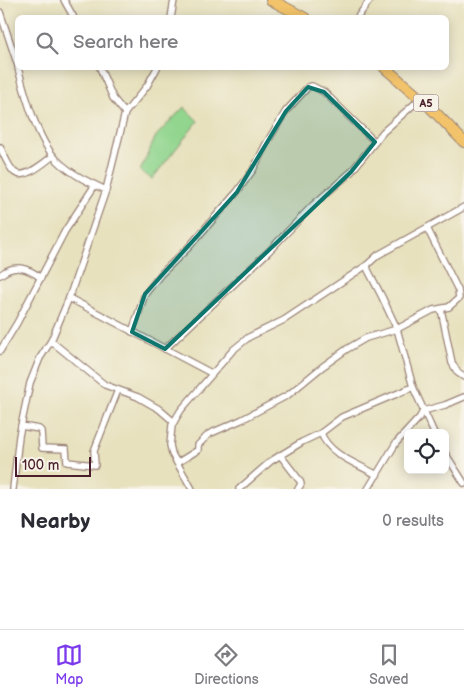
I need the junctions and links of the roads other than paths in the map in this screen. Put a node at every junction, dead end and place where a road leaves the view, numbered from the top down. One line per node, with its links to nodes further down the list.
1 (64, 0): 6 (street)
2 (174, 0): 7 (street)
3 (271, 0): 8 (highway)
4 (370, 0): 9 (street)
5 (0, 12): 10 (street)
6 (72, 15)
7 (172, 15)
8 (299, 15)
9 (358, 15)
10 (15, 57)
11 (19, 70): 20 (street)
12 (101, 70): 16 (street)
13 (157, 70): 16 (street)
14 (387, 70): 15 (highway, A5)
15 (421, 98): 17 (street); 18 (highway, A5)
16 (125, 113): 22 (street)
17 (375, 142): 31 (street); 33 (street)
18 (464, 142)
19 (0, 147): 20 (street)
20 (53, 156): 21 (street)
21 (95, 185): 22 (street); 27 (street)
22 (106, 190): 28 (street)
23 (464, 207): 24 (street)
24 (427, 228): 25 (street); 29 (street)
25 (367, 265): 30 (street); 35 (street)
26 (0, 275): 27 (street)
27 (41, 278): 34 (street)
28 (69, 298): 31 (street); 32 (street)
29 (441, 309): 30 (street); 36 (street)
30 (397, 329): 37 (street); 47 (street)
31 (132, 332): 33 (street)
32 (51, 341): 38 (street); 42 (street)
33 (165, 349): 35 (street)
34 (0, 351)
35 (211, 373): 41 (street)
36 (464, 377)
37 (413, 387): 40 (street); 44 (street)
38 (118, 390): 41 (street); 42 (street)
39 (464, 397): 40 (street)
40 (423, 411): 43 (street); 48 (street)
41 (174, 422): 47 (street)
42 (21, 426): 50 (street)
43 (432, 429)
44 (321, 433): 45 (street); 48 (street)
45 (280, 455): 52 (street); 53 (street)
46 (449, 459): 49 (street)
47 (178, 463): 51 (street)
48 (377, 475): 54 (street)
49 (464, 483)
50 (12, 489)
51 (192, 489)
52 (240, 489)
53 (298, 489)
54 (368, 489)

